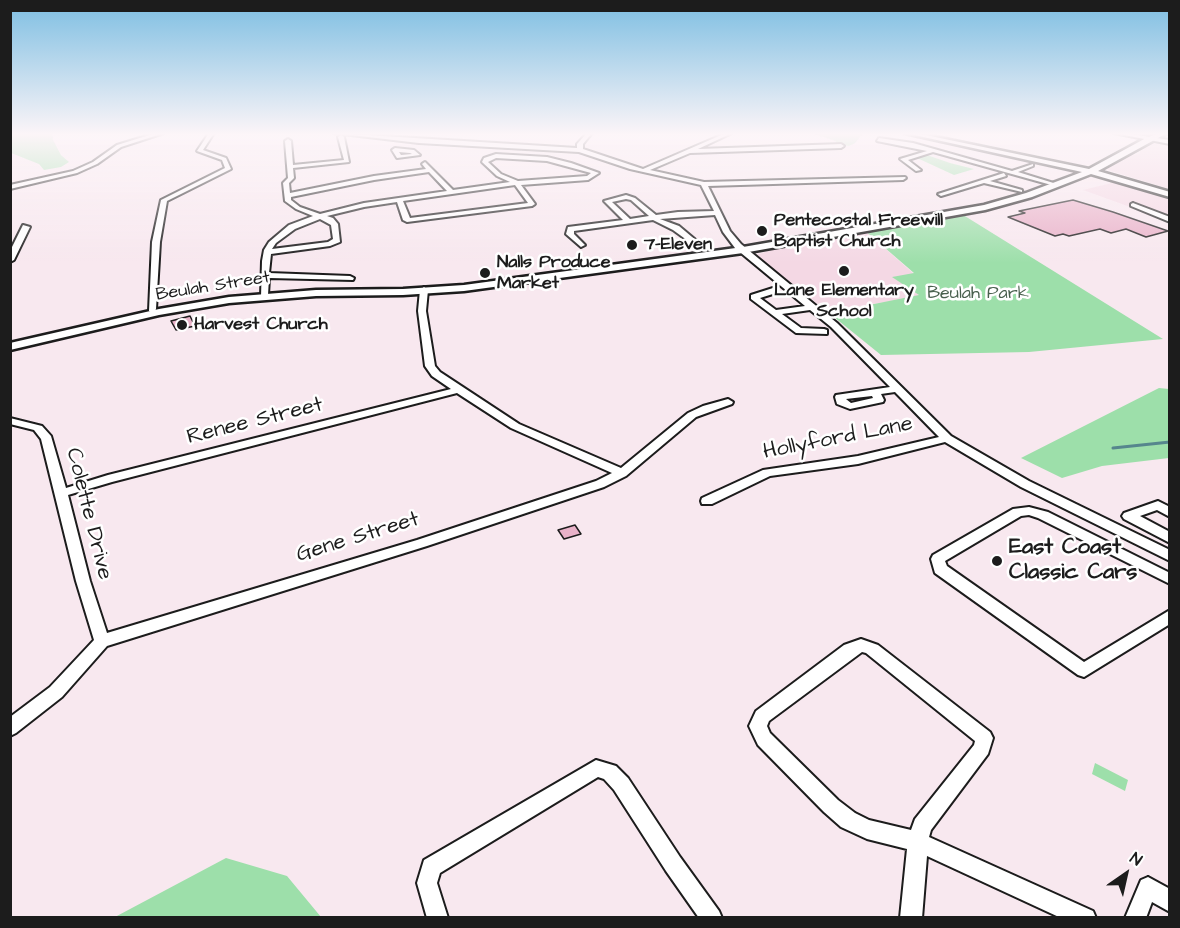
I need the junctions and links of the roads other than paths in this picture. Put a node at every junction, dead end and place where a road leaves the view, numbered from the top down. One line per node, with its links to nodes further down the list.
1 (56, 176): 21 (street)
2 (212, 176): 48 (street)
3 (291, 176): 27 (street)
4 (387, 176): 27 (street)
5 (436, 176): 23 (street)
6 (502, 176): 17 (street)
7 (591, 176): 17 (street)
8 (668, 176): 19 (street)
9 (999, 176): 16 (street)
10 (1016, 176): 18 (street)
11 (1056, 176): 18 (main road, Beulah Street)
12 (1072, 176): 20 (main road, Beulah Street)
13 (1110, 176): 24 (main road)
14 (1122, 176): 24 (main road)
15 (903, 178): 19 (street)
16 (984, 181): 22 (street); 26 (street)
17 (517, 183): 23 (street); 30 (street)
18 (1040, 183): 20 (street); 22 (main road, Beulah Street)
19 (704, 184): 31 (street)
20 (1057, 185): 39 (main road, Beulah Street)
21 (10, 187)
22 (1020, 191): 39 (main road, Beulah Street)
23 (451, 192): 28 (street)
24 (1170, 193)
25 (460, 194): 30 (street)
26 (941, 194)
27 (287, 195): 32 (street)
28 (399, 200): 30 (street); 32 (street)
29 (1133, 205): 34 (street)
30 (472, 211)
31 (718, 213): 33 (street); 39 (street)
32 (320, 216): 40 (street); 40 (street)
33 (656, 218): 35 (street); 35 (street); 37 (street)
34 (1170, 220)
35 (628, 221): 38 (street)
36 (26, 227): 41 (street)
37 (695, 244)
38 (581, 245)
39 (741, 248): 44 (main road, Beulah Street); 47 (street)
40 (268, 252): 42 (street)
41 (10, 260)
42 (266, 275): 43 (street, Beulah Street); 46 (street)
43 (350, 278)
44 (424, 290): 46 (main road, Beulah Street); 53 (street)
45 (773, 291): 49 (street)
46 (265, 293): 48 (main road, Beulah Street); 52 (main road, Beulah Street)
47 (813, 307): 49 (street); 54 (street)
48 (152, 309): 51 (main road, Beulah Street)
49 (774, 313): 50 (street)
50 (824, 332)
51 (10, 341)
52 (10, 347)
53 (458, 390): 59 (street); 60 (street, Renee Street)
54 (900, 392): 55 (street); 58 (street)
55 (877, 395)
56 (728, 402): 59 (street, Gene Street)
57 (10, 421): 60 (street, Colette Drive)
58 (947, 438): 61 (street, Hollyford Lane); 64 (street)
59 (622, 473): 69 (street, Gene Street)
60 (62, 493): 69 (street, Colette Drive)
61 (707, 501)
62 (1170, 513): 63 (street)
63 (1163, 535): 64 (street)
64 (1147, 545): 65 (street); 66 (street)
65 (1170, 556)
66 (1135, 562): 67 (street); 68 (street)
67 (1170, 579)
68 (1170, 616)
69 (102, 641): 70 (street)
70 (10, 728)
71 (918, 842): 71 (street); 75 (street); 76 (street)
72 (1170, 902): 77 (street)
73 (438, 918): 74 (street)
74 (712, 918)
75 (911, 918)
76 (1086, 918)
77 (1135, 918)

